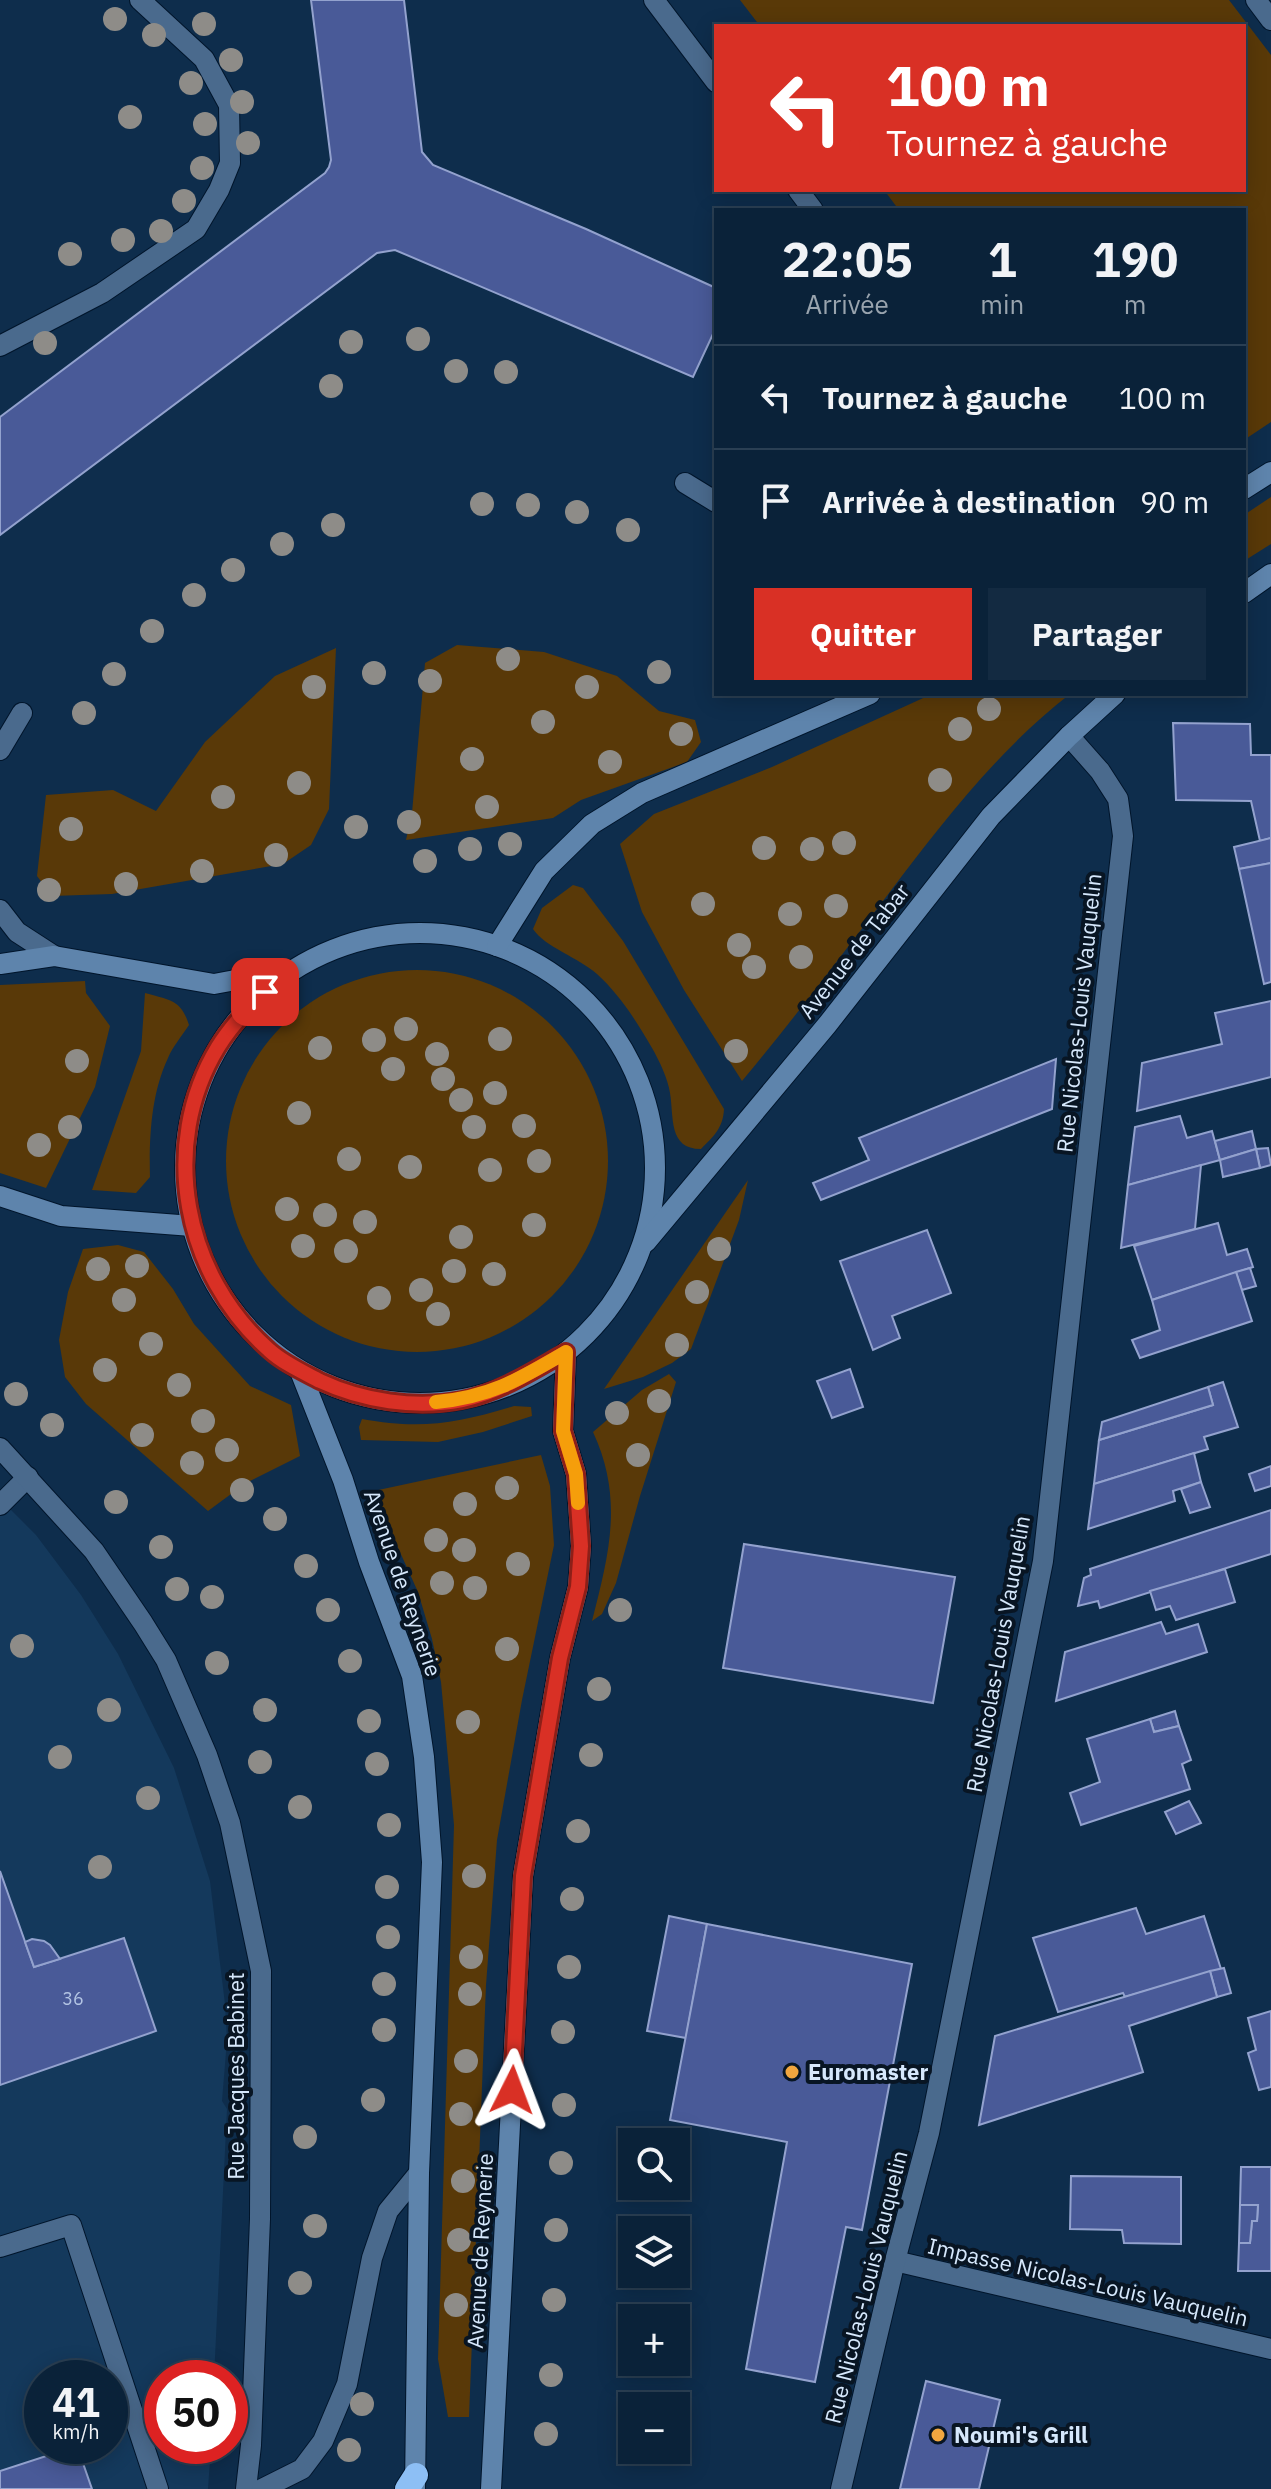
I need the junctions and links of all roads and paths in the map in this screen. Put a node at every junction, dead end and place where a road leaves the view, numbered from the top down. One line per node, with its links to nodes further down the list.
1 (140, 0): 6 (street)
2 (654, 0): 5 (street)
3 (1256, 0): 4 (street)
4 (1271, 20)
5 (714, 79)
6 (0, 346)
7 (1271, 472): 9 (main road)
8 (685, 483): 10 (street)
9 (1246, 488)
10 (714, 501)
11 (1271, 574): 12 (main road)
12 (1246, 592)
13 (865, 696): 19 (main road)
14 (1113, 696): 16 (main road, Avenue de Tabar)
15 (22, 713): 17 (street)
16 (1069, 736): 25 (main road, Avenue de Tabar); 33 (street, Rue Nicolas-Louis Vauquelin)
17 (0, 750)
18 (0, 910): 20 (street)
19 (497, 946): 22 (main road); 25 (main road)
20 (54, 956): 21 (main road); 22 (main road)
21 (0, 964)
22 (294, 969): 24 (main road)
23 (0, 1196): 24 (main road)
24 (192, 1226): 27 (main road)
25 (641, 1248): 26 (main road)
26 (566, 1352): 27 (main road); 39 (main road, Avenue de Reynerie)
27 (300, 1371): 31 (main road, Avenue de Reynerie)
28 (0, 1448): 29 (street, Rue Jacques Babinet)
29 (28, 1477): 30 (street); 37 (street, Rue Jacques Babinet)
30 (0, 1505)
31 (419, 2173): 35 (main road, Avenue de Reynerie); 38 (street)
32 (0, 2247): 36 (street)
33 (895, 2261): 34 (street, Impasse Nicolas-Louis Vauquelin); 40 (street, Rue Nicolas-Louis Vauquelin)
34 (1271, 2349)
35 (413, 2484)
36 (158, 2489)
37 (246, 2489)
38 (262, 2489)
39 (491, 2489)
40 (841, 2489)

